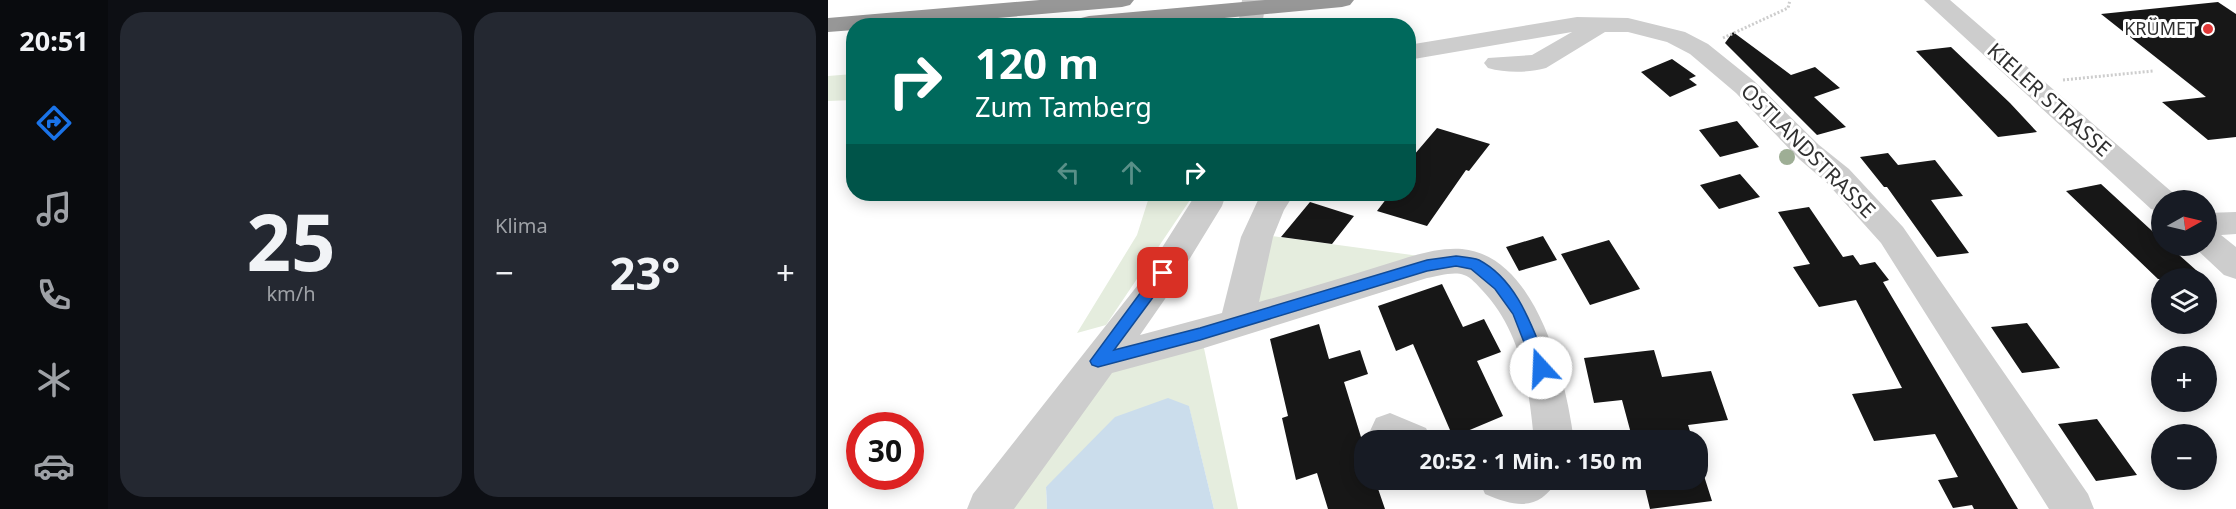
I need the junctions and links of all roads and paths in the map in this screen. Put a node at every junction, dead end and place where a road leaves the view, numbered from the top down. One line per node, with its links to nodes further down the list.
1 (1122, 0): 6 (highway)
2 (1254, 0): 8 (street)
3 (1342, 0): 7 (highway)
4 (1790, 0): 14 (path)
5 (1936, 0): 18 (street, KIELER STRASSE)
6 (910, 18)
7 (1147, 18)
8 (1251, 18)
9 (846, 23): 10 (highway)
10 (828, 25)
11 (1601, 25): 14 (street, OSTLANDSTRASSE); 15 (street, OSTLANDSTRASSE); 16 (street)
12 (846, 45): 13 (highway)
13 (828, 46)
14 (1699, 49): 30 (street, OSTLANDSTRASSE)
15 (1416, 52)
16 (1497, 63)
17 (2153, 71): 18 (path)
18 (2030, 83): 19 (street, KIELER STRASSE)
19 (2151, 190)
20 (1208, 201): 27 (street)
21 (1273, 201): 26 (street)
22 (2236, 223): 23 (street)
23 (2217, 224)
24 (2217, 250): 25 (street)
25 (2236, 266)
26 (1237, 323): 27 (street); 28 (street)
27 (1098, 361): 29 (street)
28 (1553, 430)
29 (988, 509)
30 (2073, 509)

